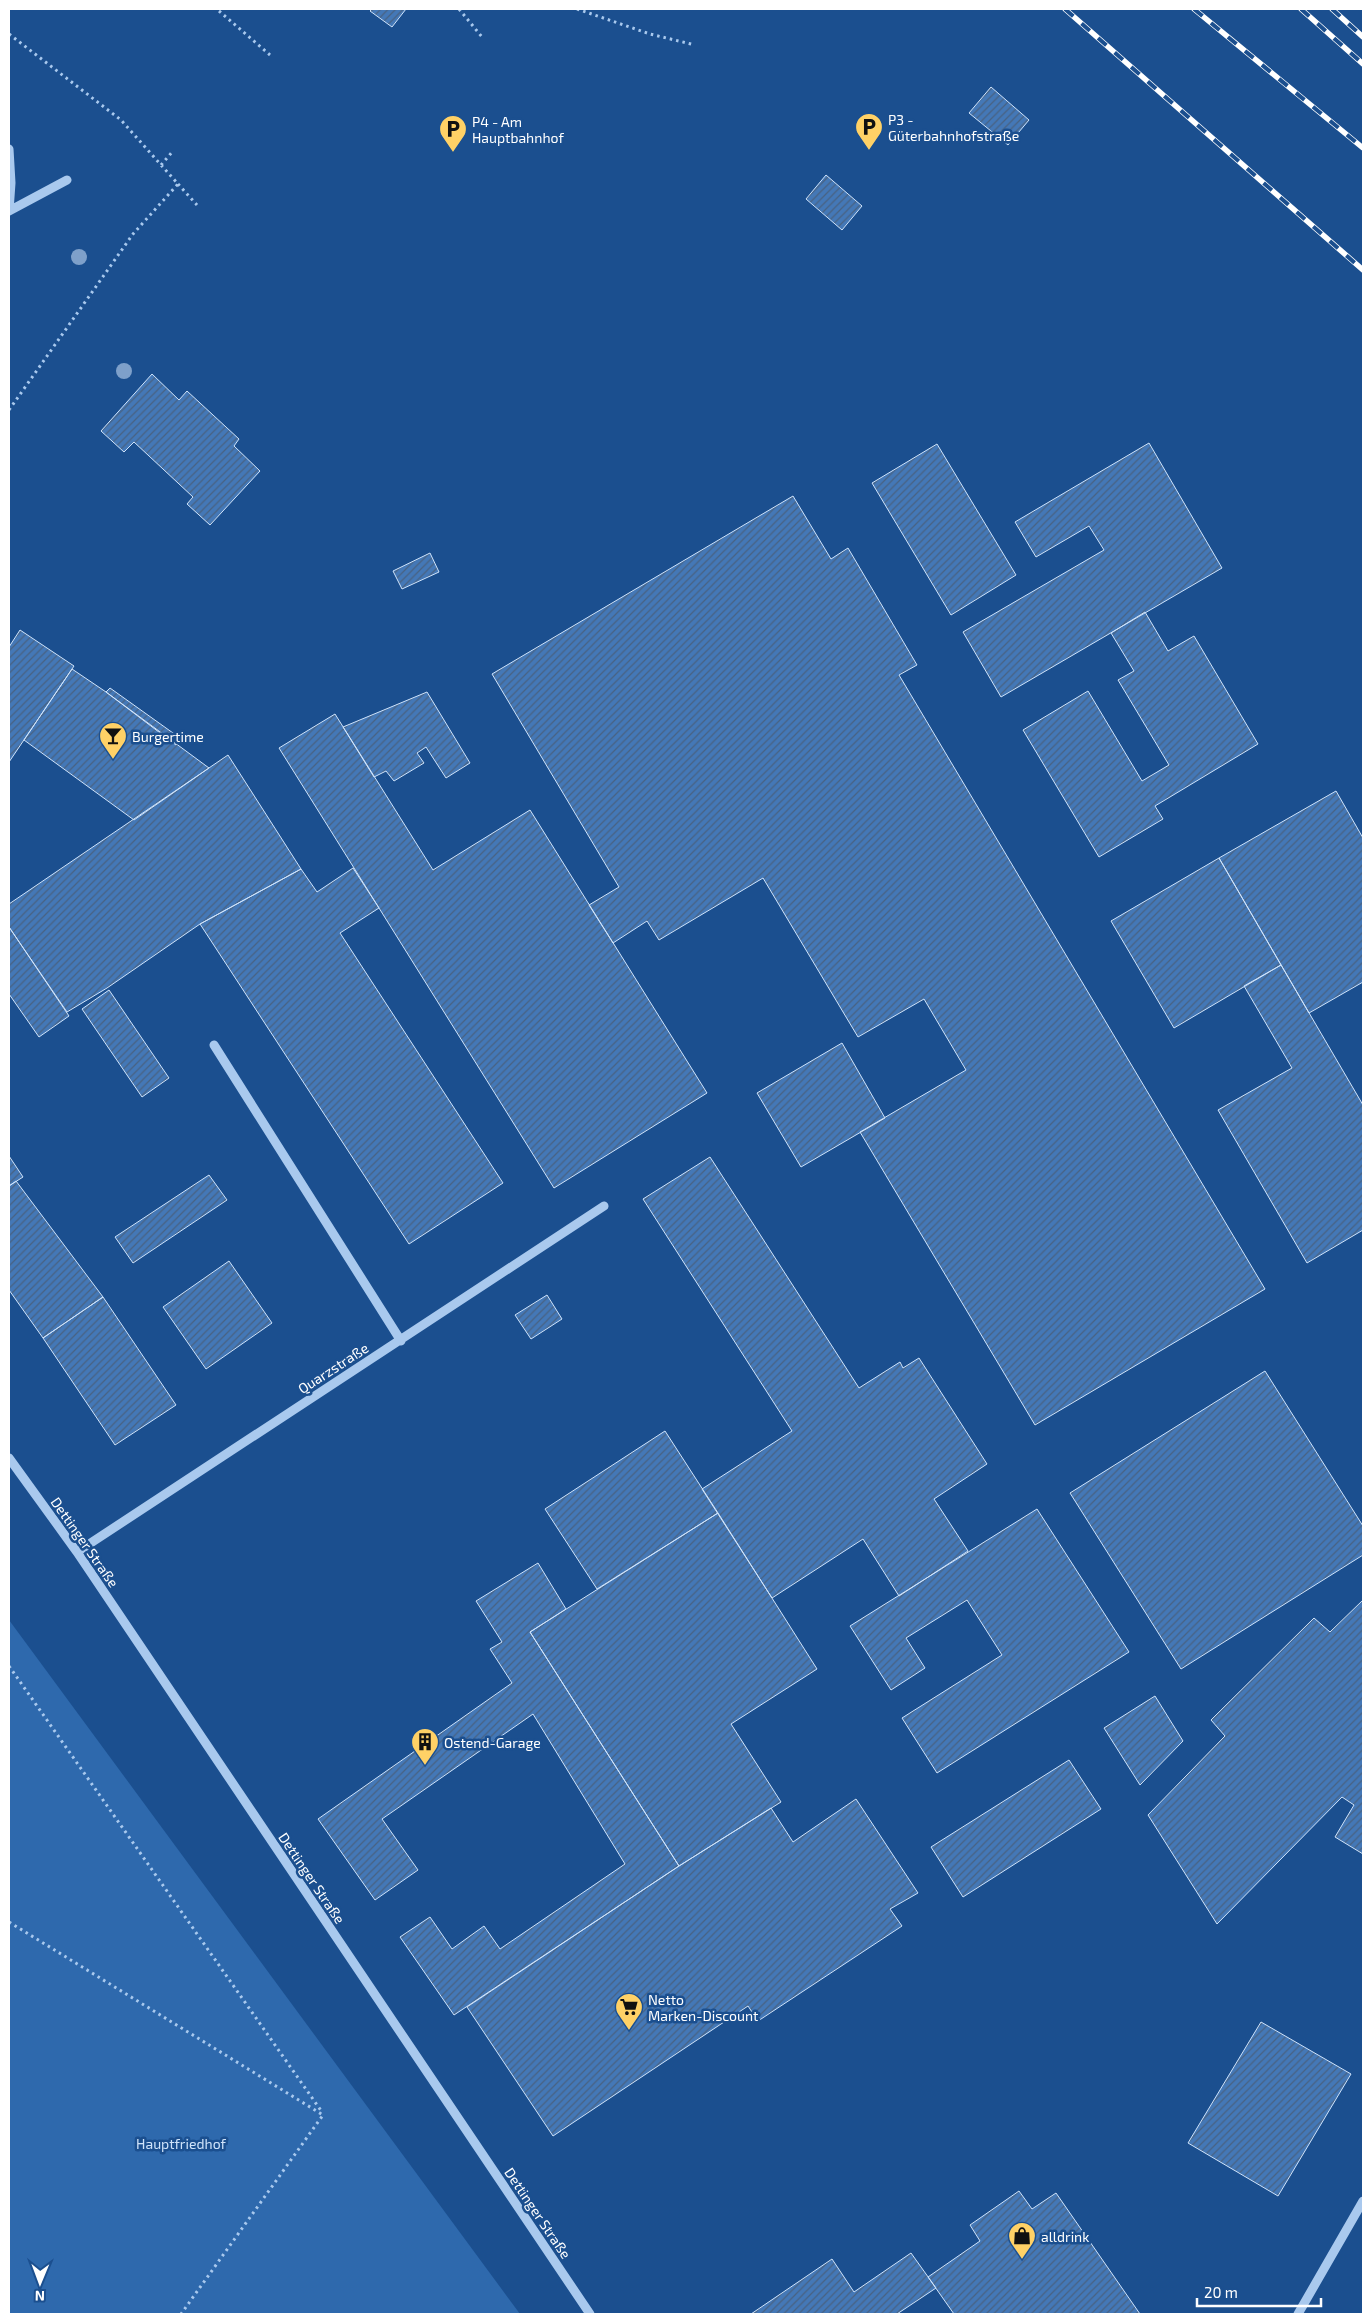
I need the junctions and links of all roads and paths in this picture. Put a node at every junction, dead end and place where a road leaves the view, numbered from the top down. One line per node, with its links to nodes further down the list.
1 (459, 9): 5 (path)
2 (577, 9): 6 (path)
3 (218, 11): 7 (path)
4 (9, 34): 10 (path)
5 (482, 37)
6 (695, 45)
7 (270, 55)
8 (9, 149): 14 (street)
9 (173, 151): 10 (path)
10 (160, 165): 12 (path)
11 (67, 180): 14 (street)
12 (178, 184): 13 (path); 15 (path)
13 (196, 205)
14 (9, 211)
15 (9, 410)
16 (214, 1045): 18 (street)
17 (604, 1206): 18 (street, Quarzstraße)
18 (401, 1340): 20 (street, Quarzstraße)
19 (9, 1458): 20 (street, Dettinger Straße)
20 (77, 1552): 26 (street, Dettinger Straße)
21 (9, 1666): 23 (path)
22 (9, 1922): 23 (path)
23 (324, 2115): 25 (path)
24 (1363, 2201): 27 (street)
25 (181, 2314)
26 (590, 2314)
27 (1298, 2314)

